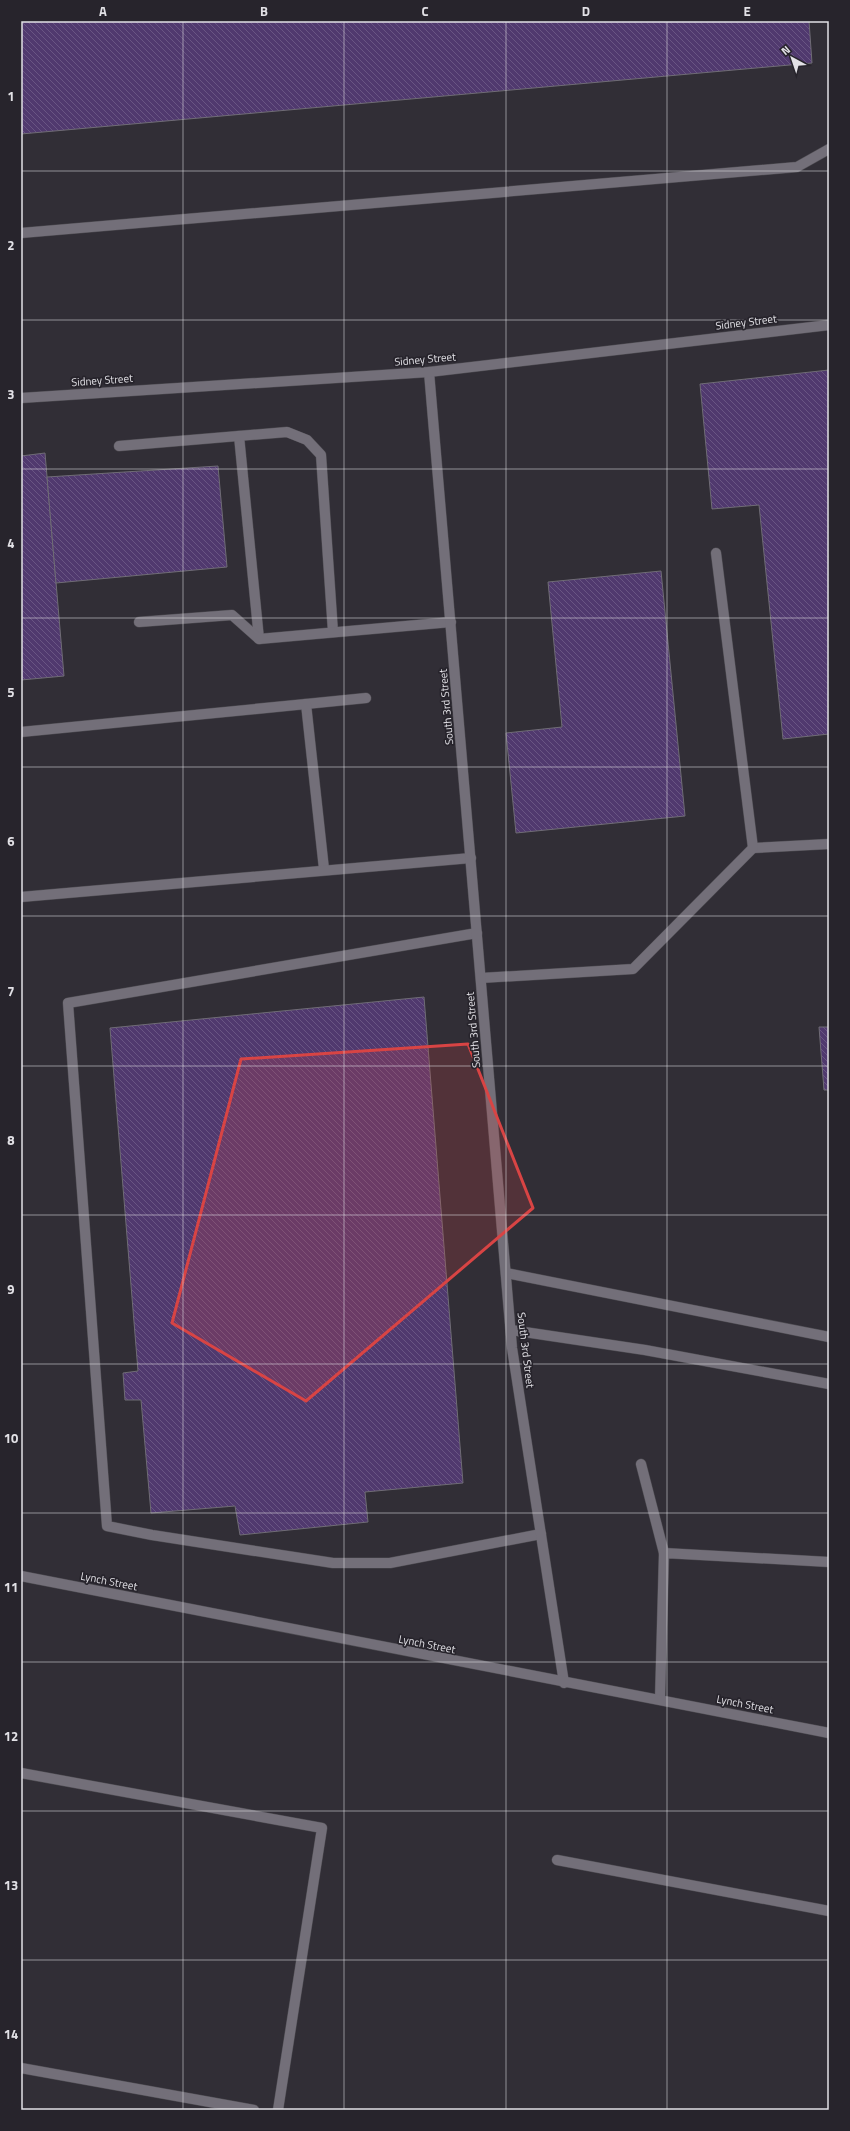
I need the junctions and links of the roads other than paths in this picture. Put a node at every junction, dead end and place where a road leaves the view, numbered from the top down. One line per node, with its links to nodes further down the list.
1 (829, 149): 2 (street)
2 (21, 233)
3 (829, 325): 4 (street, Sidney Street)
4 (429, 372): 5 (street, Sidney Street); 10 (street, South 3rd Street)
5 (21, 398)
6 (239, 436): 7 (street); 11 (street); 12 (street)
7 (119, 446)
8 (716, 552): 17 (street)
9 (139, 622): 12 (street)
10 (451, 622): 11 (street); 18 (street, South 3rd Street)
11 (333, 632): 12 (street)
12 (259, 639)
13 (366, 698): 14 (street)
14 (306, 704): 15 (street); 19 (street)
15 (21, 732)
16 (829, 844): 17 (street)
17 (753, 848): 22 (street)
18 (471, 858): 19 (street); 21 (street, South 3rd Street)
19 (324, 869): 20 (street)
20 (21, 897)
21 (477, 934): 22 (street, South 3rd Street); 28 (street)
22 (481, 978): 23 (street, South 3rd Street)
23 (506, 1273): 24 (street, South 3rd Street); 25 (street)
24 (511, 1330): 26 (street); 28 (street, South 3rd Street)
25 (829, 1337)
26 (829, 1384)
27 (640, 1464): 29 (street)
28 (541, 1534): 32 (street, South 3rd Street)
29 (664, 1553): 30 (street); 33 (street)
30 (829, 1562)
31 (21, 1576): 32 (street, Lynch Street)
32 (564, 1683): 33 (street, Lynch Street)
33 (660, 1699): 34 (street, Lynch Street)
34 (829, 1733)
35 (21, 1773): 40 (street)
36 (557, 1860): 37 (street)
37 (829, 1911)
38 (21, 2068): 39 (street)
39 (254, 2110)
40 (278, 2110)

